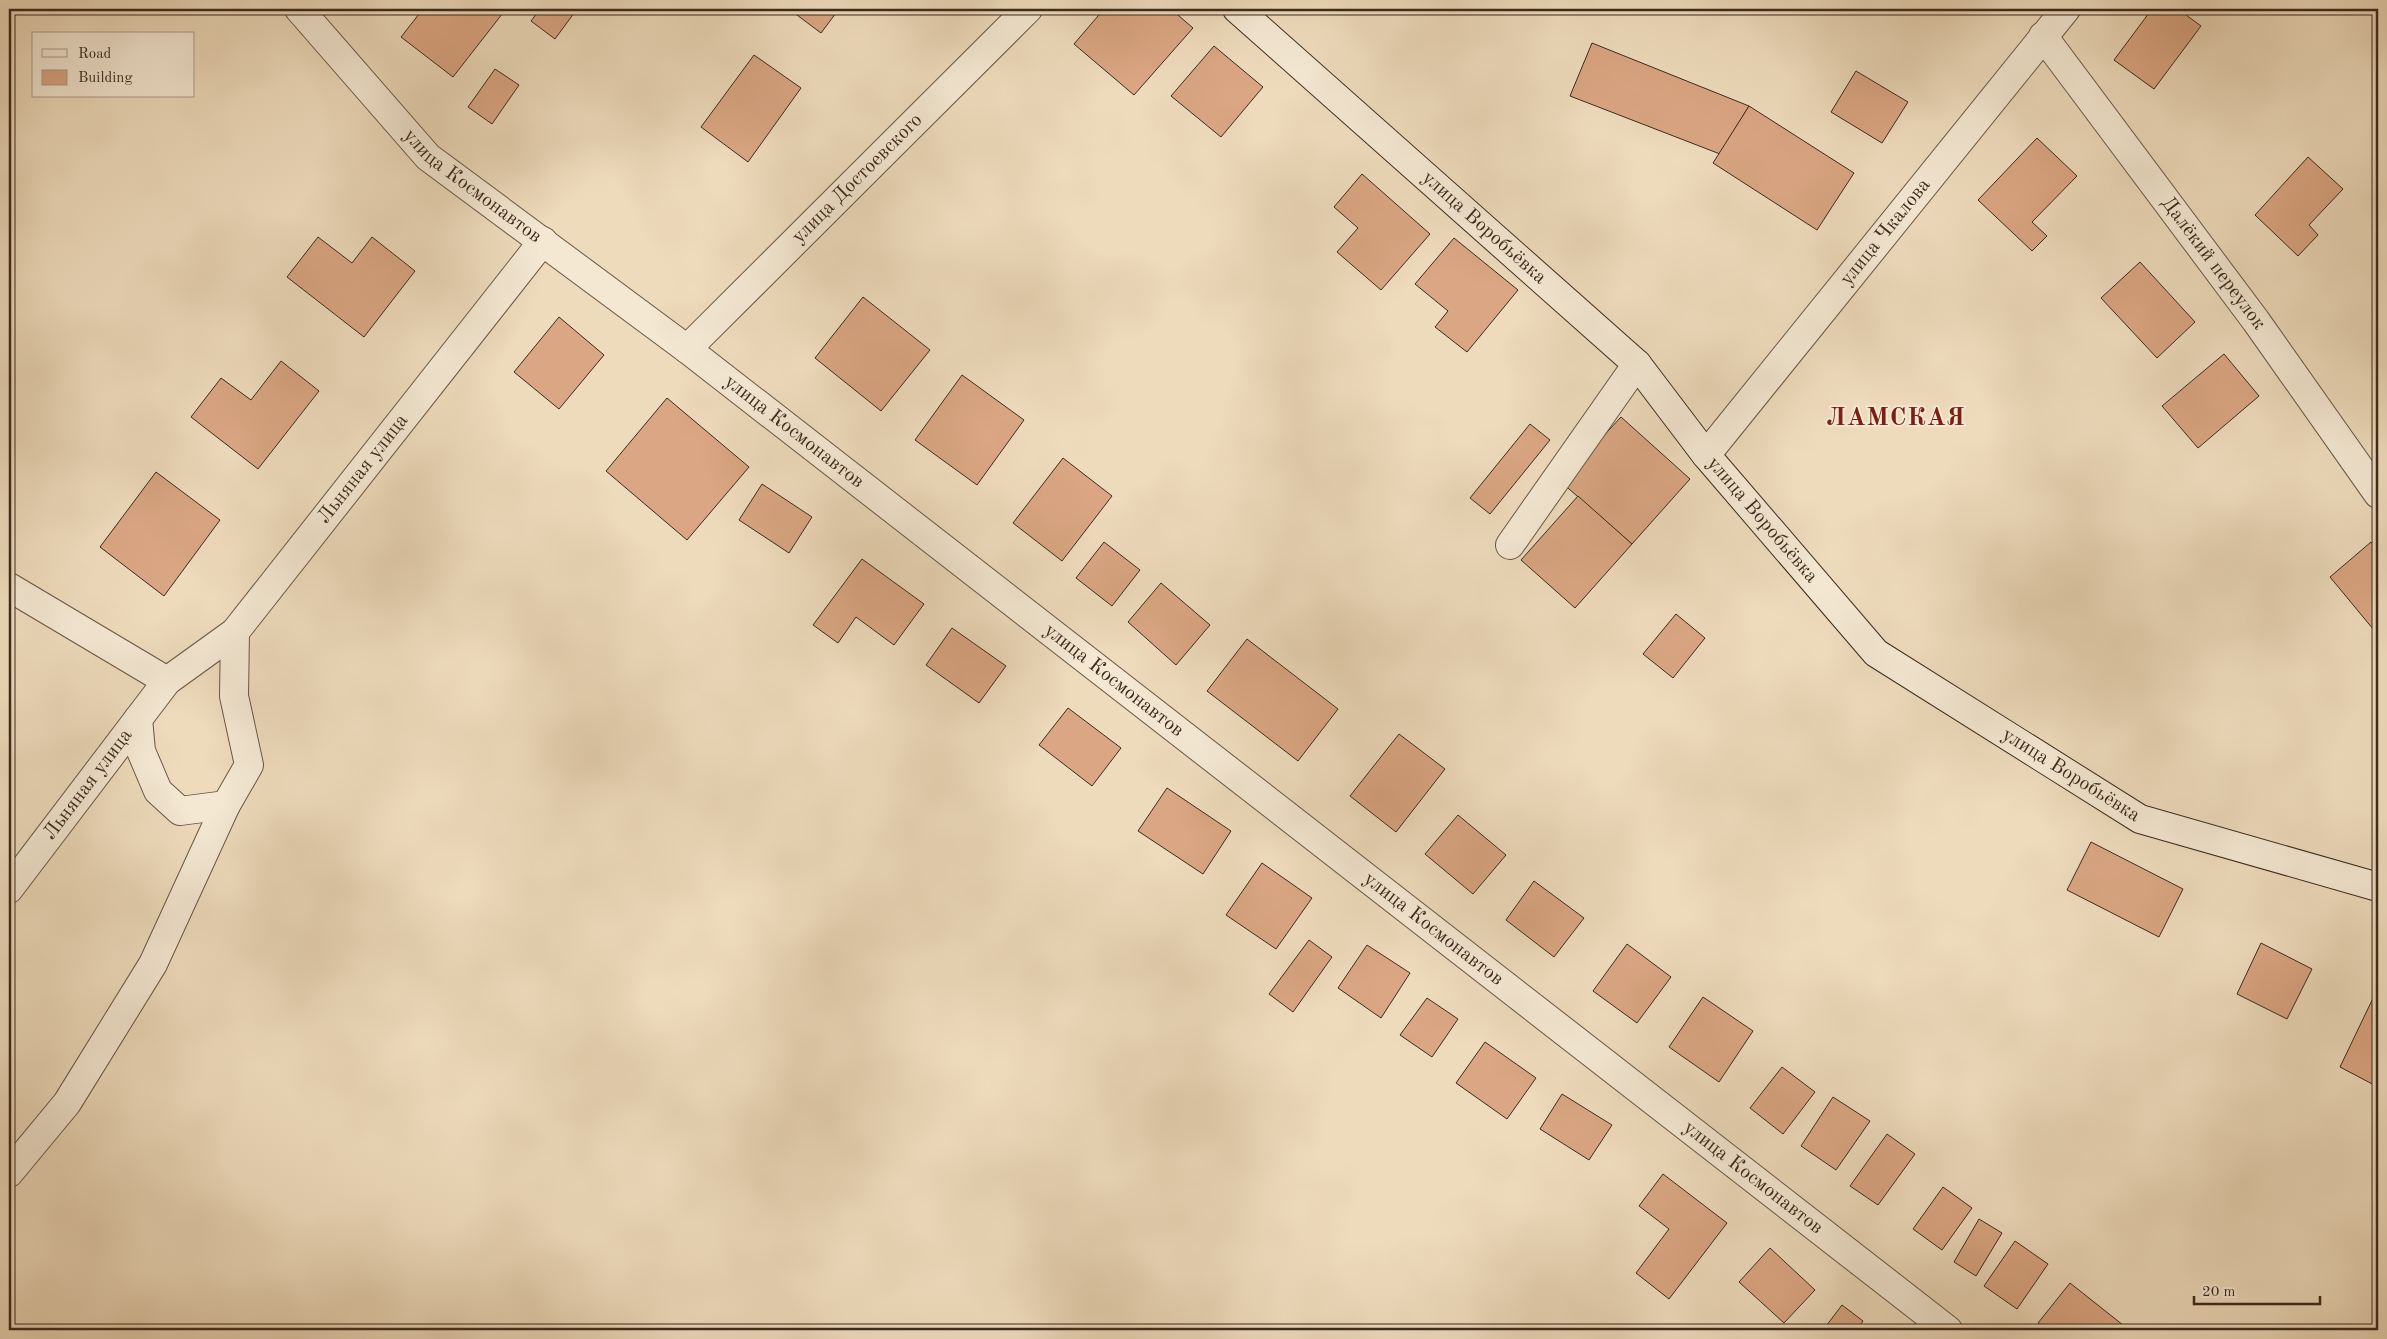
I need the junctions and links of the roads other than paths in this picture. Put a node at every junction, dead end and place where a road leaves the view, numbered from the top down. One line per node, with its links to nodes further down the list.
1 (299, 9): 6 (street, улица Космонавтов)
2 (1028, 9): 7 (street, улица Достоевского)
3 (1237, 9): 8 (street, улица Воробьёвка)
4 (2066, 9): 5 (street, улица Чкалова)
5 (2043, 36): 9 (street, улица Чкалова); 10 (street, Далёкий переулок)
6 (543, 241): 7 (street, улица Космонавтов); 13 (street, Льняная улица)
7 (687, 349): 20 (street, улица Космонавтов)
8 (1637, 364): 9 (street, улица Воробьёвка); 11 (street)
9 (1706, 455): 17 (street, улица Воробьёвка)
10 (2378, 494)
11 (1510, 545)
12 (9, 587): 14 (street)
13 (235, 632): 14 (street, Льняная улица); 16 (street)
14 (167, 680): 15 (street, Льняная улица)
15 (138, 719): 16 (street); 18 (street, Льняная улица)
16 (226, 805): 19 (street)
17 (2378, 887)
18 (9, 889)
19 (9, 1173)
20 (1948, 1330)

